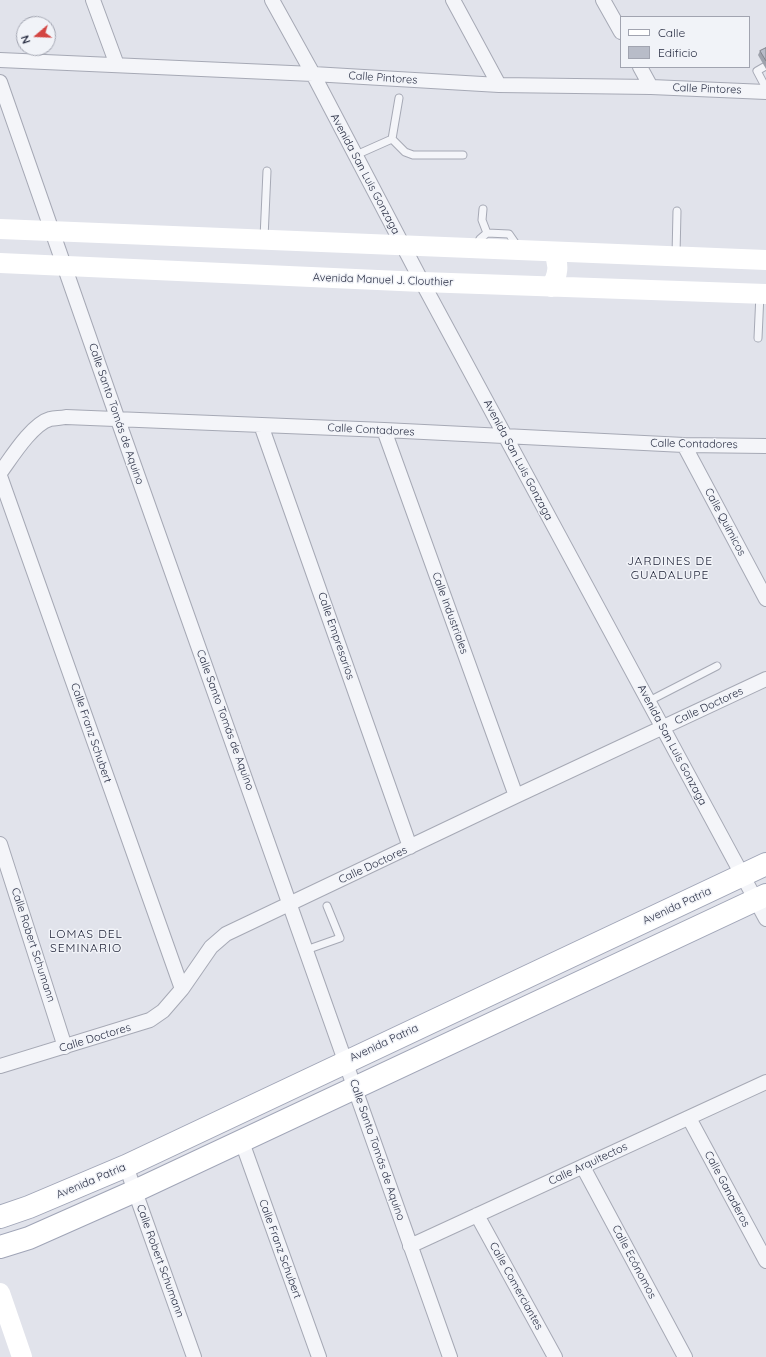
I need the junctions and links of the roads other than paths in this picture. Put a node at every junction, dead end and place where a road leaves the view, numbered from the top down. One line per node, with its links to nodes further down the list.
1 (93, 0): 7 (street)
2 (272, 0): 10 (street, Avenida San Luis Gonzaga)
3 (453, 0): 12 (street)
4 (603, 0): 5 (street)
5 (620, 30)
6 (0, 60): 7 (street, Calle Pintores)
7 (117, 65): 10 (street, Calle Pintores)
8 (764, 67): 14 (lane)
9 (641, 68): 13 (street)
10 (313, 74): 12 (street, Calle Pintores); 18 (street, Avenida San Luis Gonzaga)
11 (0, 82): 24 (street, Calle Santo Tomás de Aquino)
12 (498, 85): 13 (street, Calle Pintores)
13 (651, 87): 15 (street, Calle Pintores)
14 (766, 88)
15 (766, 92)
16 (399, 98): 17 (lane)
17 (392, 140): 18 (lane); 19 (lane)
18 (356, 155): 27 (street, Avenida San Luis Gonzaga)
19 (463, 155)
20 (267, 171): 26 (lane)
21 (483, 209): 25 (lane)
22 (678, 211): 31 (lane)
23 (0, 230): 24 (main road)
24 (52, 232): 26 (main road); 34 (street, Calle Santo Tomás de Aquino)
25 (487, 232): 28 (lane); 29 (lane)
26 (264, 240): 27 (main road)
27 (403, 245): 28 (main road); 35 (street, Avenida San Luis Gonzaga)
28 (475, 249): 29 (main road)
29 (520, 251): 30 (main road)
30 (553, 252): 31 (main road); 36 (main road)
31 (676, 257): 32 (main road)
32 (766, 260)
33 (0, 263): 34 (main road, Avenida Manuel J. Clouthier)
34 (64, 266): 35 (main road, Avenida Manuel J. Clouthier); 39 (street, Calle Santo Tomás de Aquino)
35 (422, 282): 36 (main road, Avenida Manuel J. Clouthier); 42 (street, Avenida San Luis Gonzaga)
36 (551, 287): 37 (main road, Avenida Manuel J. Clouthier)
37 (763, 294): 38 (lane)
38 (758, 338)
39 (118, 420): 40 (street, Calle Contadores); 45 (street, Calle Contadores); 57 (street, Calle Santo Tomás de Aquino)
40 (261, 425): 41 (street, Calle Contadores); 53 (street, Calle Empresarios)
41 (384, 430): 42 (street, Calle Contadores); 51 (street, Calle Industriales)
42 (506, 436): 43 (street, Calle Contadores); 49 (street, Avenida San Luis Gonzaga)
43 (684, 445): 44 (street, Calle Contadores); 46 (street, Calle Químicos)
44 (766, 446)
45 (0, 475): 61 (street, Calle Franz Schubert)
46 (766, 599)
47 (717, 666): 49 (lane)
48 (766, 679): 50 (street, Calle Doctores)
49 (648, 701): 50 (street, Avenida San Luis Gonzaga)
50 (663, 727): 51 (street, Calle Doctores); 55 (street, Avenida San Luis Gonzaga)
51 (516, 796): 53 (street, Calle Doctores)
52 (0, 844): 62 (street, Calle Robert Schumann)
53 (410, 847): 57 (street, Calle Doctores)
54 (766, 864): 55 (main road, Avenida Patria)
55 (742, 875): 56 (street, Avenida San Luis Gonzaga); 63 (main road, Avenida Patria)
56 (761, 897): 59 (street, Avenida San Luis Gonzaga); 66 (main road)
57 (290, 904): 60 (street, Calle Santo Tomás de Aquino); 61 (street, Calle Doctores)
58 (327, 906): 60 (lane)
59 (766, 919)
60 (306, 950): 63 (street, Calle Santo Tomás de Aquino)
61 (182, 989): 62 (street, Calle Doctores)
62 (65, 1047): 64 (street, Calle Doctores)
63 (346, 1061): 66 (street, Calle Santo Tomás de Aquino); 69 (main road, Avenida Patria)
64 (0, 1066)
65 (766, 1082): 67 (street, Calle Arquitectos)
66 (355, 1088): 68 (main road); 74 (street, Calle Santo Tomás de Aquino)
67 (689, 1118): 70 (street, Calle Arquitectos); 76 (street, Calle Ganaderos)
68 (242, 1142): 71 (main road); 80 (street, Calle Franz Schubert)
69 (126, 1166): 71 (street, Calle Robert Schumann); 73 (main road, Avenida Patria)
70 (583, 1167): 72 (street, Calle Arquitectos); 83 (street, Calle Ecónomos)
71 (135, 1191): 75 (main road); 79 (street, Calle Robert Schumann)
72 (478, 1215): 74 (street, Calle Arquitectos); 82 (street, Calle Comerciantes)
73 (0, 1218)
74 (410, 1246): 81 (street, Calle Santo Tomás de Aquino)
75 (0, 1247)
76 (766, 1261)
77 (0, 1293): 78 (main road)
78 (22, 1357)
79 (194, 1357)
80 (319, 1357)
81 (450, 1357)
82 (555, 1357)
83 (685, 1357)

